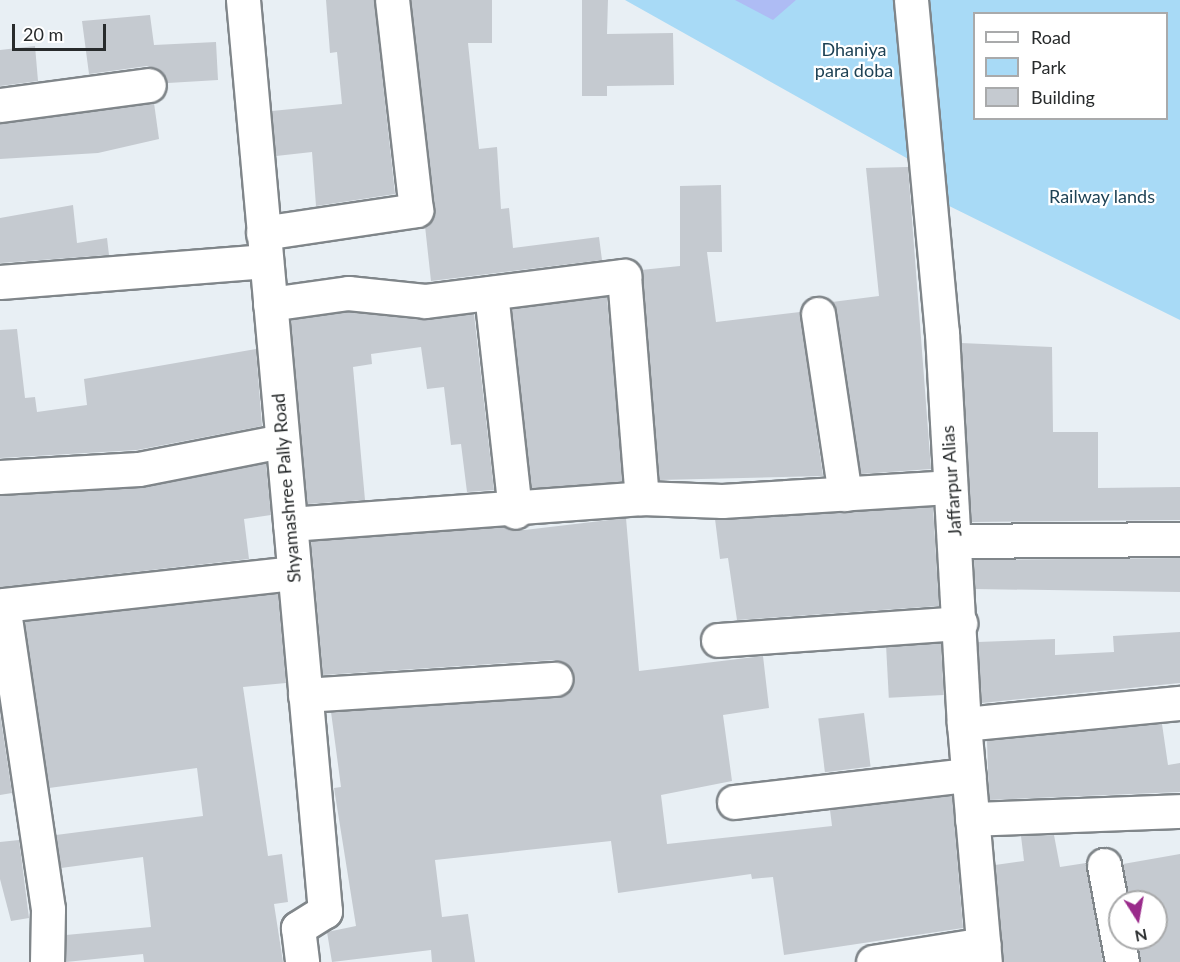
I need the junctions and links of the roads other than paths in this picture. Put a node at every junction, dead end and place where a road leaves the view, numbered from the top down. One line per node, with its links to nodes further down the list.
1 (243, 0): 6 (street, Shyamashree Pally Road)
2 (392, 0): 6 (street)
3 (911, 0): 13 (street, Jaffarpur Alias)
4 (149, 85): 5 (street)
5 (0, 105)
6 (265, 247): 7 (street); 9 (street, Shyamashree Pally Road)
7 (0, 282)
8 (490, 292): 9 (street); 15 (street); 16 (street)
9 (270, 304): 11 (street, Shyamashree Pally Road)
10 (818, 314): 14 (street)
11 (282, 441): 12 (street); 17 (street, Shyamashree Pally Road)
12 (0, 477)
13 (949, 487): 14 (street); 19 (street, Jaffarpur Alias)
14 (845, 494): 15 (street)
15 (642, 498): 16 (street)
16 (515, 512): 17 (street)
17 (290, 524): 20 (street, Shyamashree Pally Road)
18 (1180, 539): 19 (street)
19 (956, 541): 21 (street, Jaffarpur Alias)
20 (294, 573): 24 (street, Shyamashree Pally Road); 33 (street)
21 (960, 622): 22 (street); 26 (street, Jaffarpur Alias)
22 (718, 640)
23 (555, 679): 24 (street)
24 (305, 694): 34 (street, Shyamashree Pally Road)
25 (1180, 704): 26 (street)
26 (964, 724): 27 (street, Jaffarpur Alias)
27 (968, 775): 28 (street); 30 (street, Jaffarpur Alias)
28 (734, 802)
29 (1180, 811): 30 (street)
30 (972, 819): 32 (street, Jaffarpur Alias)
31 (1104, 865): 36 (street)
32 (985, 953): 35 (street)
33 (47, 962)
34 (302, 962)
35 (873, 962)
36 (1122, 962)

